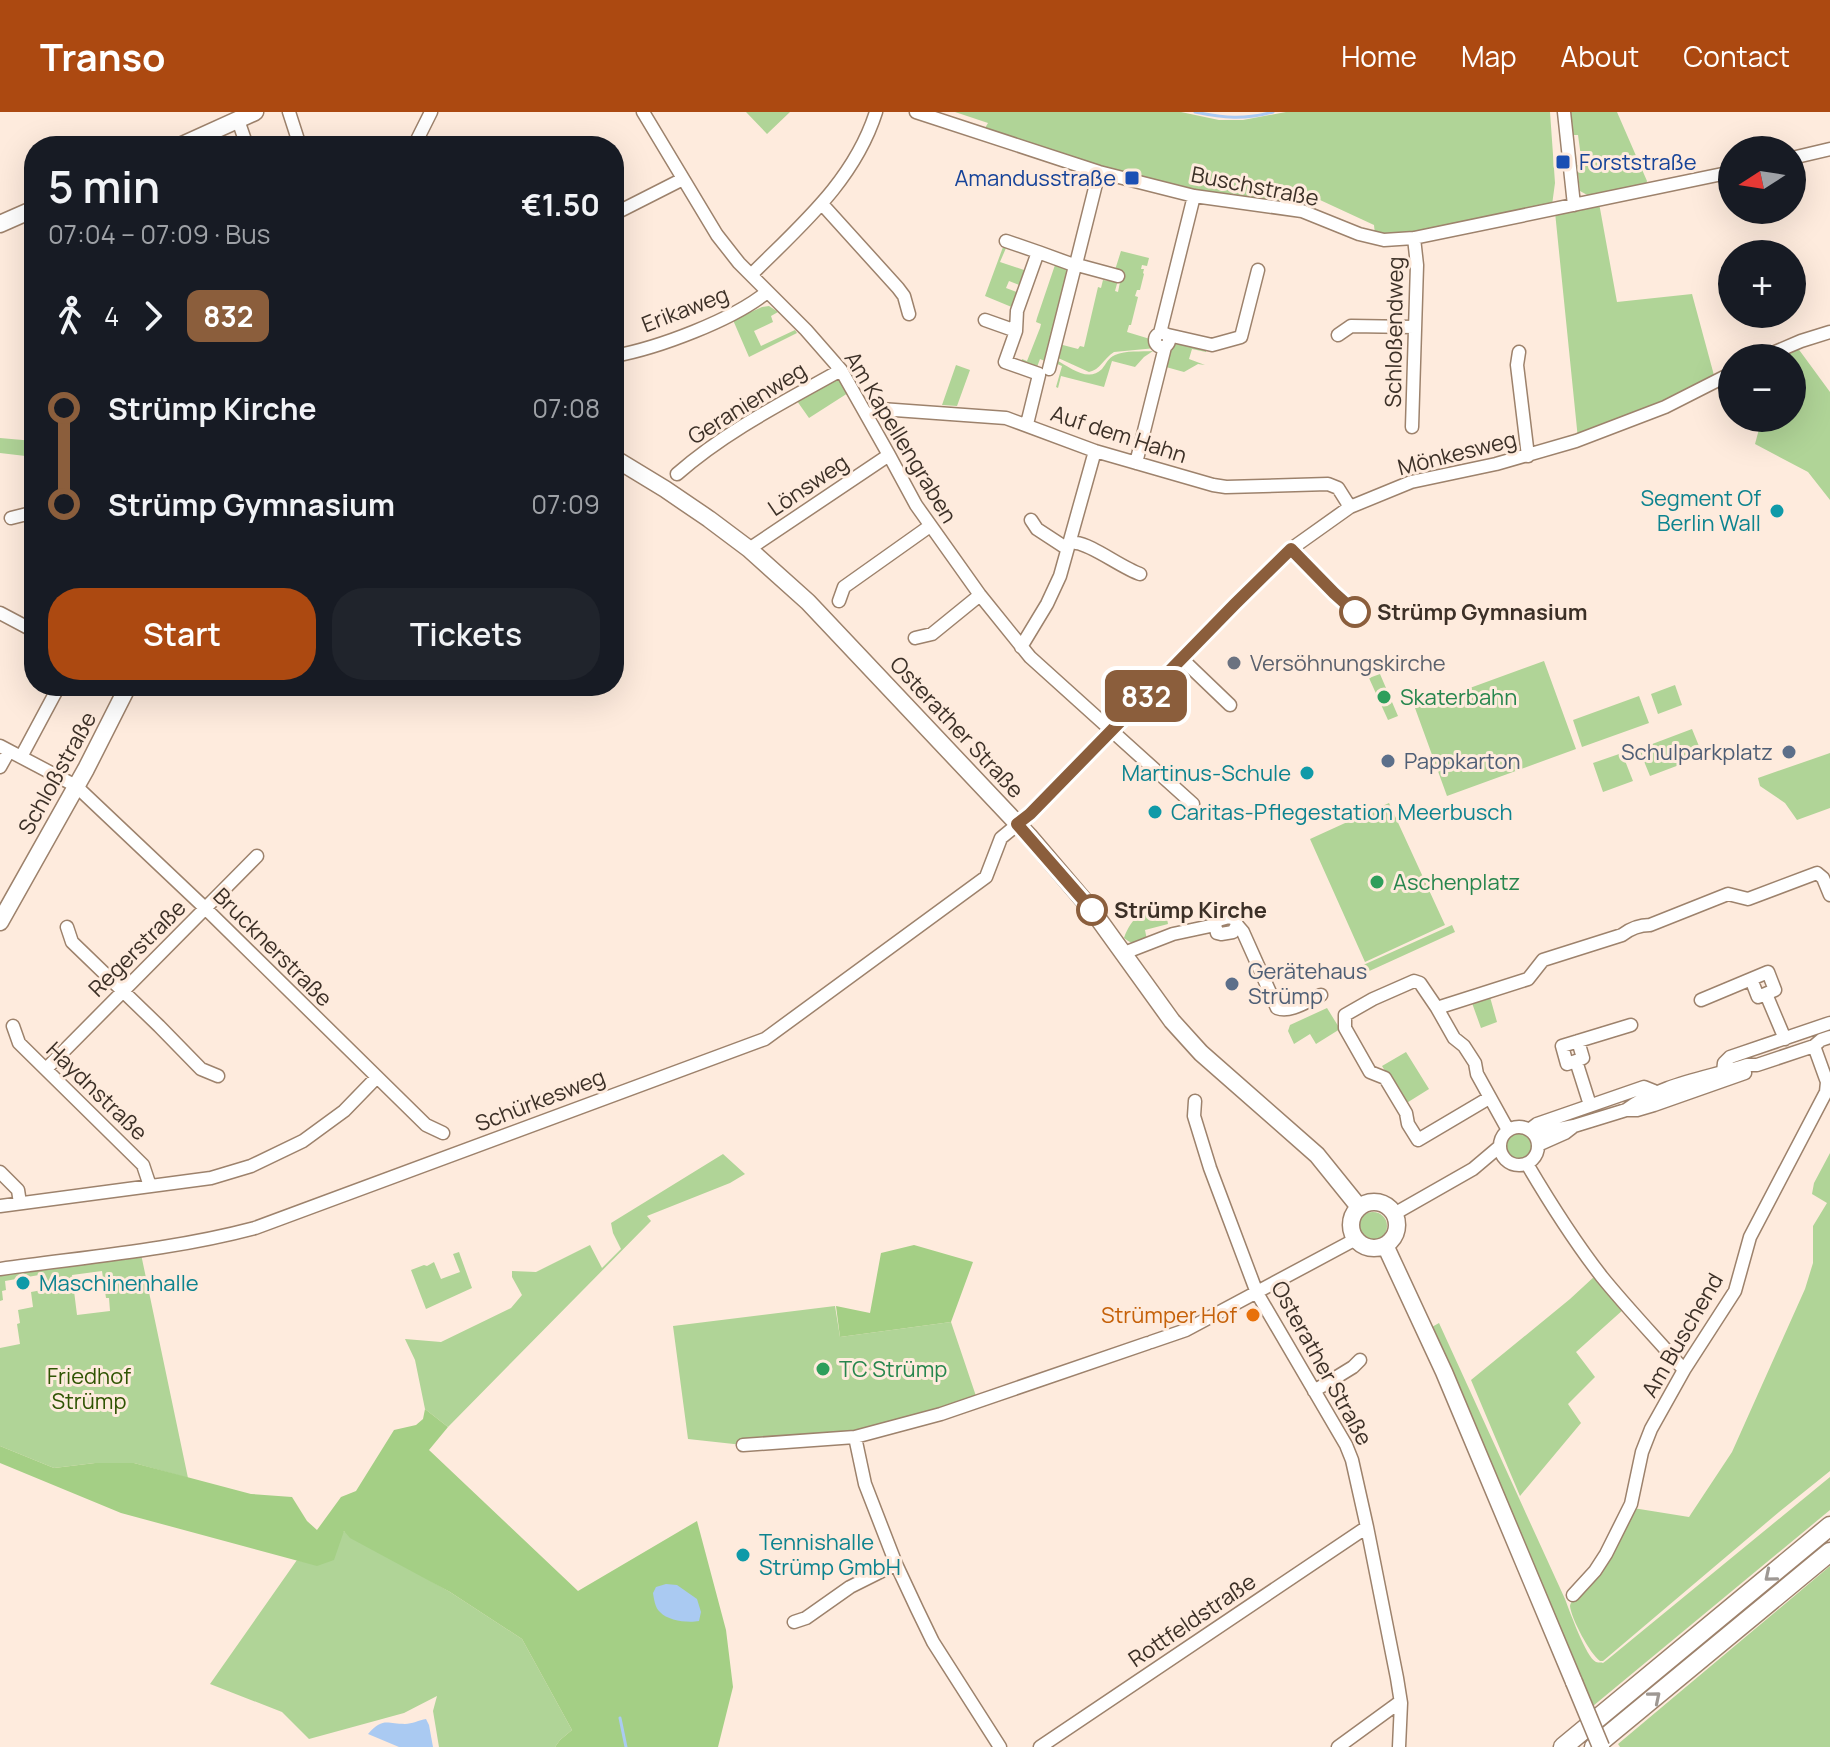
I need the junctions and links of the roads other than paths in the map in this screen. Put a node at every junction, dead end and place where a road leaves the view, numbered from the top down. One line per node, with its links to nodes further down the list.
1 (255, 112): 8 (main road)
2 (289, 112): 11 (street)
3 (431, 112): 12 (street)
4 (643, 112): 17 (street, Am Kapellengraben)
5 (876, 112): 19 (street)
6 (916, 112): 15 (street, Buschstraße)
7 (1564, 112): 20 (street)
8 (238, 120): 9 (main road); 10 (street)
9 (202, 136)
10 (244, 136)
11 (297, 136)
12 (419, 136)
13 (1830, 149): 14 (street)
14 (1806, 155)
15 (1099, 172): 18 (street, Buschstraße); 27 (street)
16 (1718, 175): 20 (street, Buschstraße)
17 (683, 179): 21 (street); 29 (street, Am Kapellengraben)
18 (1194, 196): 24 (street, Buschstraße); 38 (street)
19 (822, 204): 29 (street); 32 (street)
20 (1574, 205): 24 (street, Buschstraße)
21 (624, 209)
22 (24, 213): 23 (main road)
23 (0, 224)
24 (1414, 238): 34 (street, Schloßendweg)
25 (1006, 241): 26 (street)
26 (1038, 252): 27 (street); 35 (street)
27 (1076, 265): 30 (street); 43 (street)
28 (1258, 270): 38 (street)
29 (751, 275): 31 (street, Am Kapellengraben)
30 (1118, 276)
31 (767, 292): 41 (street, Erikaweg); 42 (street, Am Kapellengraben)
32 (909, 314)
33 (985, 320): 35 (street)
34 (1414, 327): 37 (street); 47 (street, Schloßendweg)
35 (1016, 331): 43 (street)
36 (1830, 332): 39 (street)
37 (1338, 335)
38 (1164, 338): 51 (street)
39 (1794, 344)
40 (1519, 352): 50 (street)
41 (624, 353)
42 (841, 370): 45 (street, Am Kapellengraben); 53 (street, Geranienweg)
43 (1042, 372): 46 (street)
44 (1718, 380): 50 (street, Mönkesweg)
45 (868, 415): 46 (street, Auf dem Hahn); 49 (street, Am Kapellengraben)
46 (1027, 424): 48 (street, Auf dem Hahn)
47 (1412, 427)
48 (1095, 451): 51 (street, Auf dem Hahn); 57 (street)
49 (889, 455): 56 (street, Am Kapellengraben); 58 (street, Lönsweg)
50 (1528, 456): 54 (street, Mönkesweg)
51 (1136, 463): 54 (street, Auf dem Hahn)
52 (624, 464): 58 (main road, Osterather Straße)
53 (677, 474)
54 (1350, 507): 59 (street, Mönkesweg)
55 (1031, 520): 57 (street)
56 (930, 526): 62 (street, Am Kapellengraben); 63 (street)
57 (1069, 544): 60 (street); 67 (street)
58 (749, 549): 77 (main road, Osterather Straße)
59 (1291, 549): 61 (street); 68 (street, Mönkesweg)
60 (1140, 574)
61 (1334, 593)
62 (980, 595): 66 (street); 67 (street, Am Kapellengraben)
63 (839, 601)
64 (0, 613): 65 (street)
65 (24, 626)
66 (915, 638)
67 (1021, 647): 72 (street, Am Kapellengraben)
68 (1182, 659): 71 (street); 72 (street, Mönkesweg)
69 (51, 696): 73 (street)
70 (123, 696): 75 (main road, Schloßstraße)
71 (1230, 705)
72 (1112, 731): 76 (street, Am Kapellengraben); 77 (street, Mönkesweg)
73 (10, 751): 74 (street); 75 (street, Brucknerstraße)
74 (0, 767)
75 (76, 786): 81 (street, Brucknerstraße); 82 (main road, Schloßstraße)
76 (1193, 804)
77 (1017, 824): 84 (main road, Osterather Straße); 120 (street, Schürkesweg)
78 (257, 856): 81 (street, Regerstraße)
79 (1826, 876): 80 (street); 88 (street)
80 (1830, 895)
81 (205, 908): 85 (street, Regerstraße); 100 (street, Brucknerstraße)
82 (0, 922)
83 (67, 927): 85 (street)
84 (1124, 953): 86 (street); 116 (main road, Osterather Straße)
85 (123, 991): 98 (street, Regerstraße); 99 (street)
86 (1321, 995)
87 (1701, 1000): 93 (street)
88 (1437, 1008): 101 (street); 101 (street)
89 (1830, 1023): 93 (street)
90 (1631, 1025): 104 (street)
91 (13, 1026): 98 (street, Haydnstraße)
92 (1830, 1037): 95 (street)
93 (1785, 1039): 97 (street)
94 (1830, 1045): 95 (street)
95 (1814, 1046): 96 (street); 123 (street, Am Buschend)
96 (1757, 1065): 97 (street); 102 (street)
97 (1725, 1066): 102 (street)
98 (46, 1069): 113 (street, Haydnstraße)
99 (218, 1076)
100 (377, 1077): 106 (street, Brucknerstraße); 113 (street)
101 (1489, 1098): 105 (street)
102 (1655, 1099): 104 (street); 107 (street)
103 (1195, 1101): 121 (street, Osterather Straße)
104 (1590, 1105): 107 (street)
105 (1508, 1130): 107 (street); 108 (street)
106 (443, 1133)
107 (1533, 1136): 110 (street)
108 (1499, 1147): 109 (street); 111 (street)
109 (1505, 1160): 110 (street); 111 (street)
110 (1527, 1164): 123 (street)
111 (1473, 1169): 117 (street)
112 (0, 1172): 114 (street)
113 (150, 1186): 114 (street)
114 (20, 1203): 115 (street)
115 (0, 1206)
116 (1359, 1207): 117 (main road); 118 (main road)
117 (1394, 1214): 119 (main road)
118 (1356, 1239): 119 (main road); 121 (street)
119 (1388, 1251): 140 (main road, bridge)
120 (0, 1269)
121 (1257, 1293): 124 (street, Osterather Straße); 125 (street)
122 (1360, 1360): 124 (street)
123 (1684, 1370): 131 (street, Am Buschend)
124 (1314, 1391): 128 (street, Osterather Straße)
125 (855, 1437): 126 (street); 130 (street)
126 (743, 1445)
127 (1830, 1526): 138 (highway, one-way to 138)
128 (1367, 1527): 133 (street, Osterather Straße); 135 (street, Rottfeldstraße)
129 (1830, 1552): 139 (highway, one-way to 129)
130 (896, 1564): 132 (street); 134 (street)
131 (1573, 1595)
132 (794, 1622)
133 (1401, 1703): 136 (street); 137 (street, Osterather Straße)
134 (1000, 1747)
135 (1040, 1747)
136 (1338, 1747)
137 (1399, 1747)
138 (1563, 1747)
139 (1594, 1747)
140 (1601, 1747)

